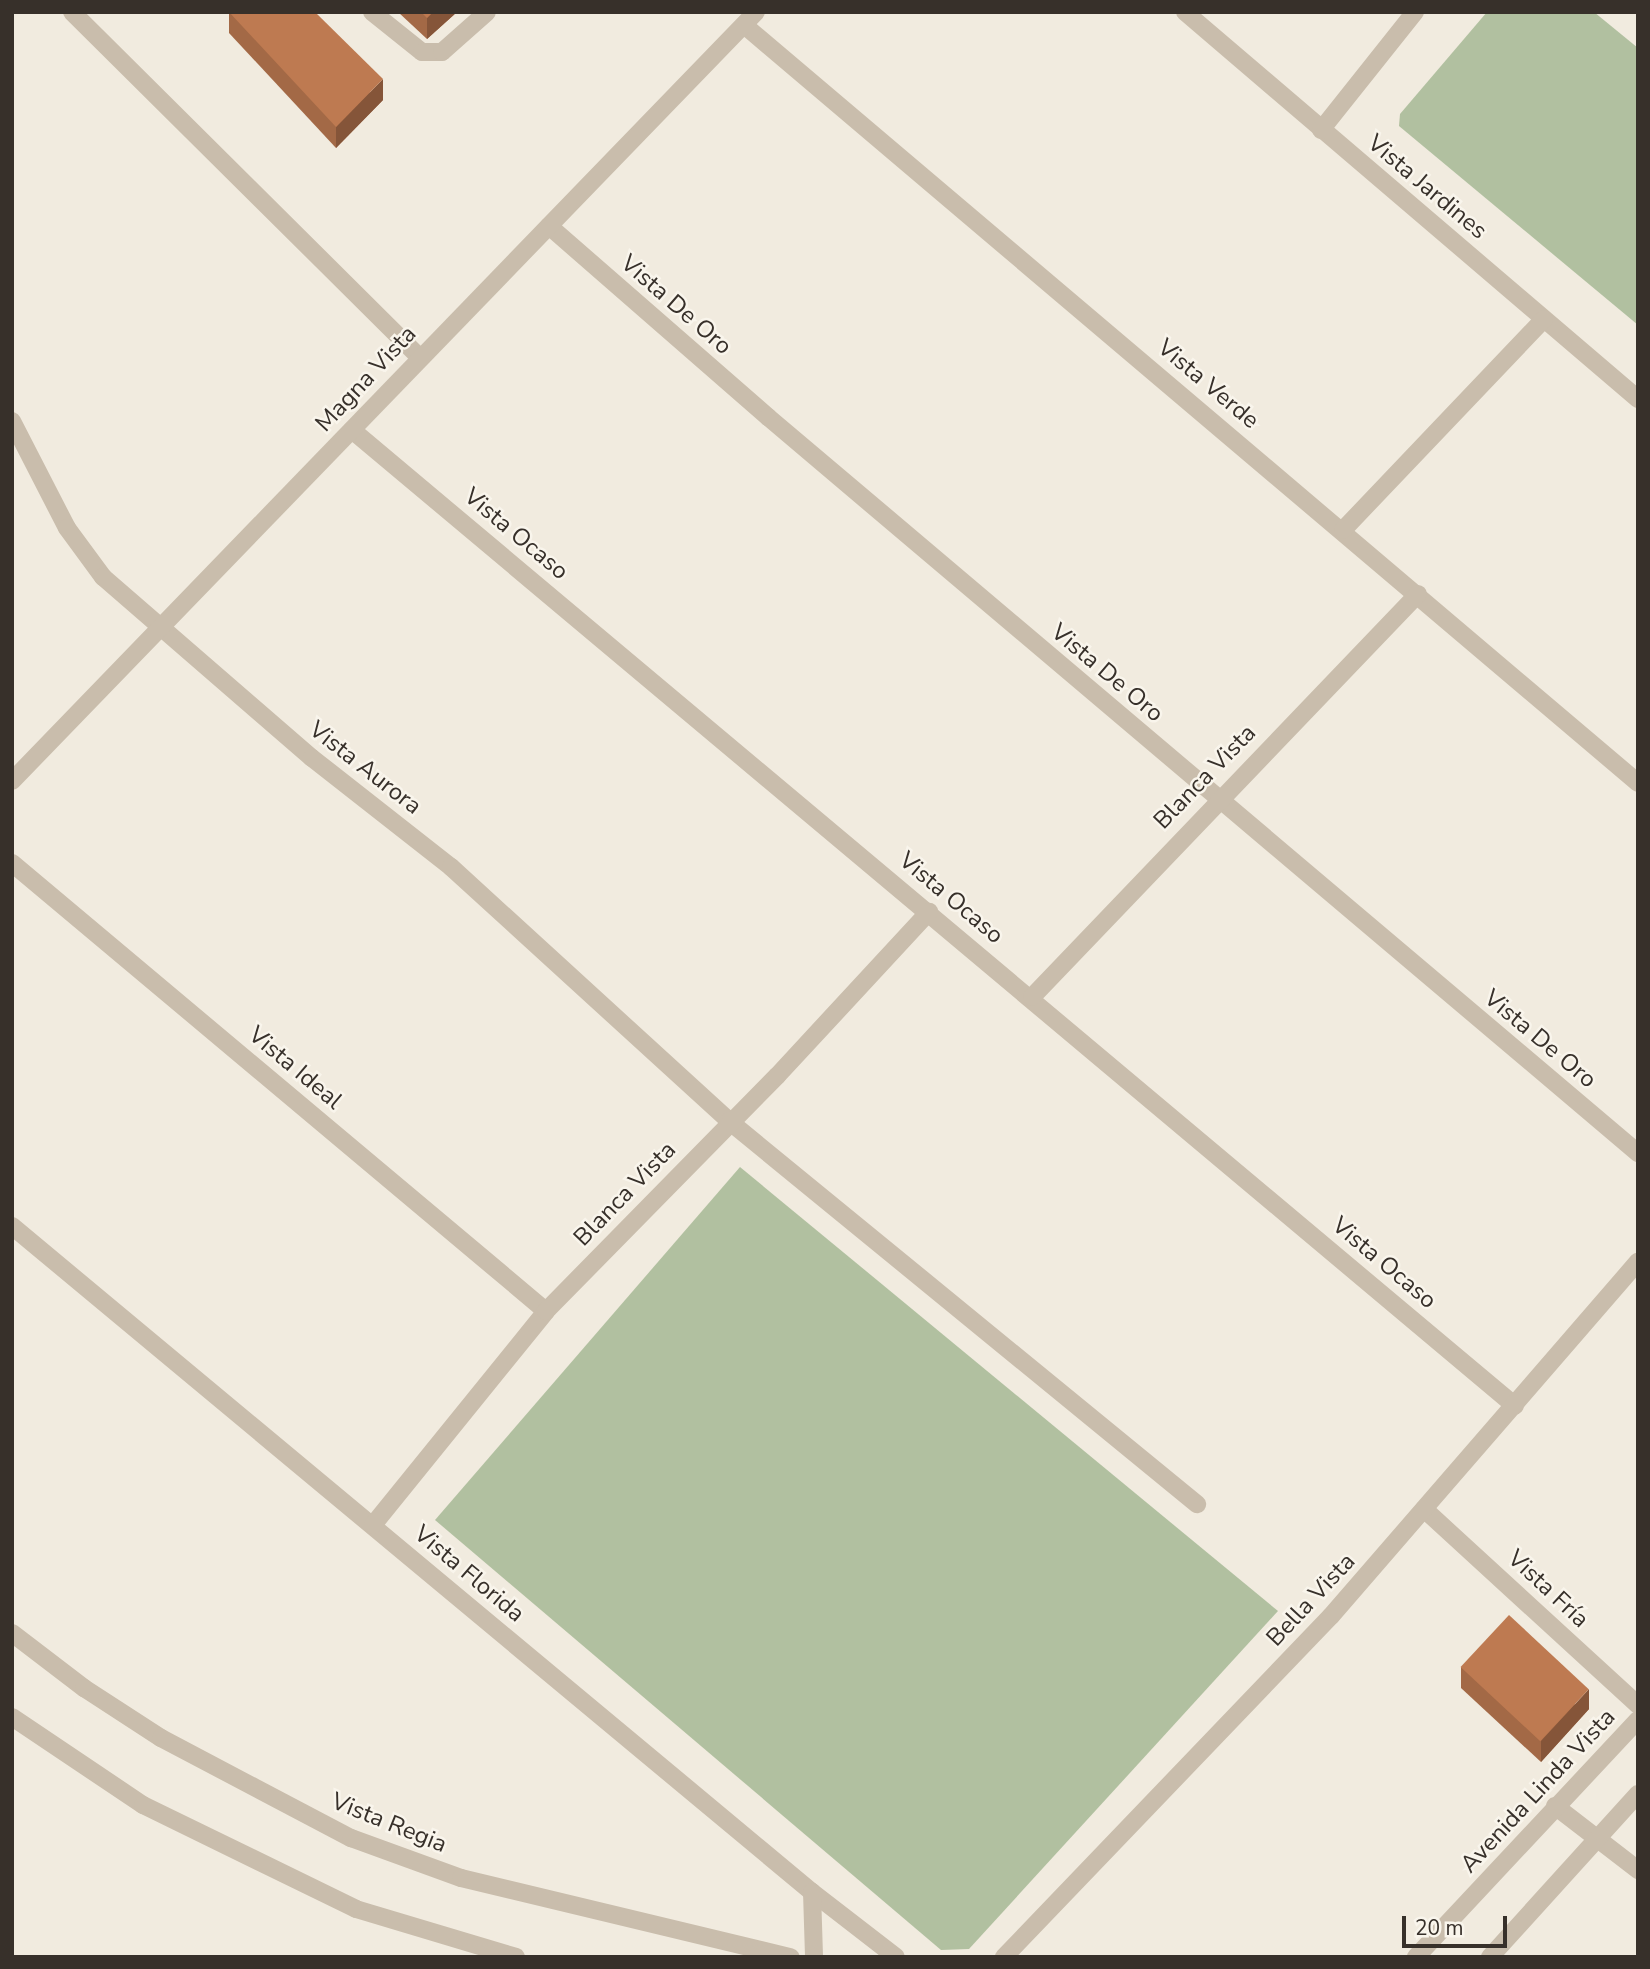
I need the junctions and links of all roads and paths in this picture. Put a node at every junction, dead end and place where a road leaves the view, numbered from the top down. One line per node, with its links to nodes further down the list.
1 (372, 12): 2 (street)
2 (487, 12)
3 (1185, 12): 7 (street, Vista Jardines)
4 (1415, 12): 7 (street)
5 (85, 16): 10 (street)
6 (750, 19): 8 (street, Magna Vista); 14 (street, Vista Verde)
7 (1321, 130): 9 (street, Vista Jardines)
8 (549, 226): 10 (street, Magna Vista); 19 (street, Vista De Oro)
9 (1544, 318): 11 (street, Vista Jardines); 14 (street)
10 (420, 357): 13 (street, Magna Vista)
11 (1638, 399)
12 (12, 421): 16 (street, Vista Aurora)
13 (352, 430): 16 (street, Magna Vista); 21 (street, Vista Ocaso)
14 (1343, 530): 15 (street, Vista Verde)
15 (1418, 594): 18 (street, Vista Verde); 19 (street, Blanca Vista)
16 (160, 630): 17 (street, Magna Vista); 23 (street, Vista Aurora)
17 (12, 780)
18 (1638, 783)
19 (1217, 799): 22 (street, Blanca Vista); 24 (street, Vista De Oro)
20 (12, 863): 27 (street, Vista Ideal)
21 (929, 912): 22 (street, Vista Ocaso); 23 (street, Blanca Vista)
22 (1032, 997): 28 (street, Vista Ocaso)
23 (729, 1121): 27 (street, Blanca Vista); 29 (street, Vista Aurora)
24 (1638, 1153)
25 (12, 1226): 31 (street, Vista Florida)
26 (1638, 1262): 28 (street, Bella Vista)
27 (545, 1311): 31 (street, Blanca Vista)
28 (1515, 1406): 30 (street, Bella Vista)
29 (1197, 1504)
30 (1424, 1510): 33 (street, Vista Fría); 45 (street, Bella Vista)
31 (373, 1525): 40 (street, Vista Florida)
32 (12, 1633): 42 (street, Vista Regia)
33 (1638, 1705)
34 (12, 1717): 41 (street)
35 (1638, 1720): 37 (street, Avenida Linda Vista)
36 (1638, 1794): 38 (street)
37 (1555, 1806): 38 (street); 46 (street, Avenida Linda Vista)
38 (1598, 1839): 39 (street); 47 (street)
39 (1638, 1870)
40 (812, 1892): 43 (street); 44 (street, Vista Florida)
41 (516, 1957)
42 (791, 1957)
43 (814, 1957)
44 (897, 1957)
45 (1004, 1957)
46 (1416, 1957)
47 (1490, 1957)

